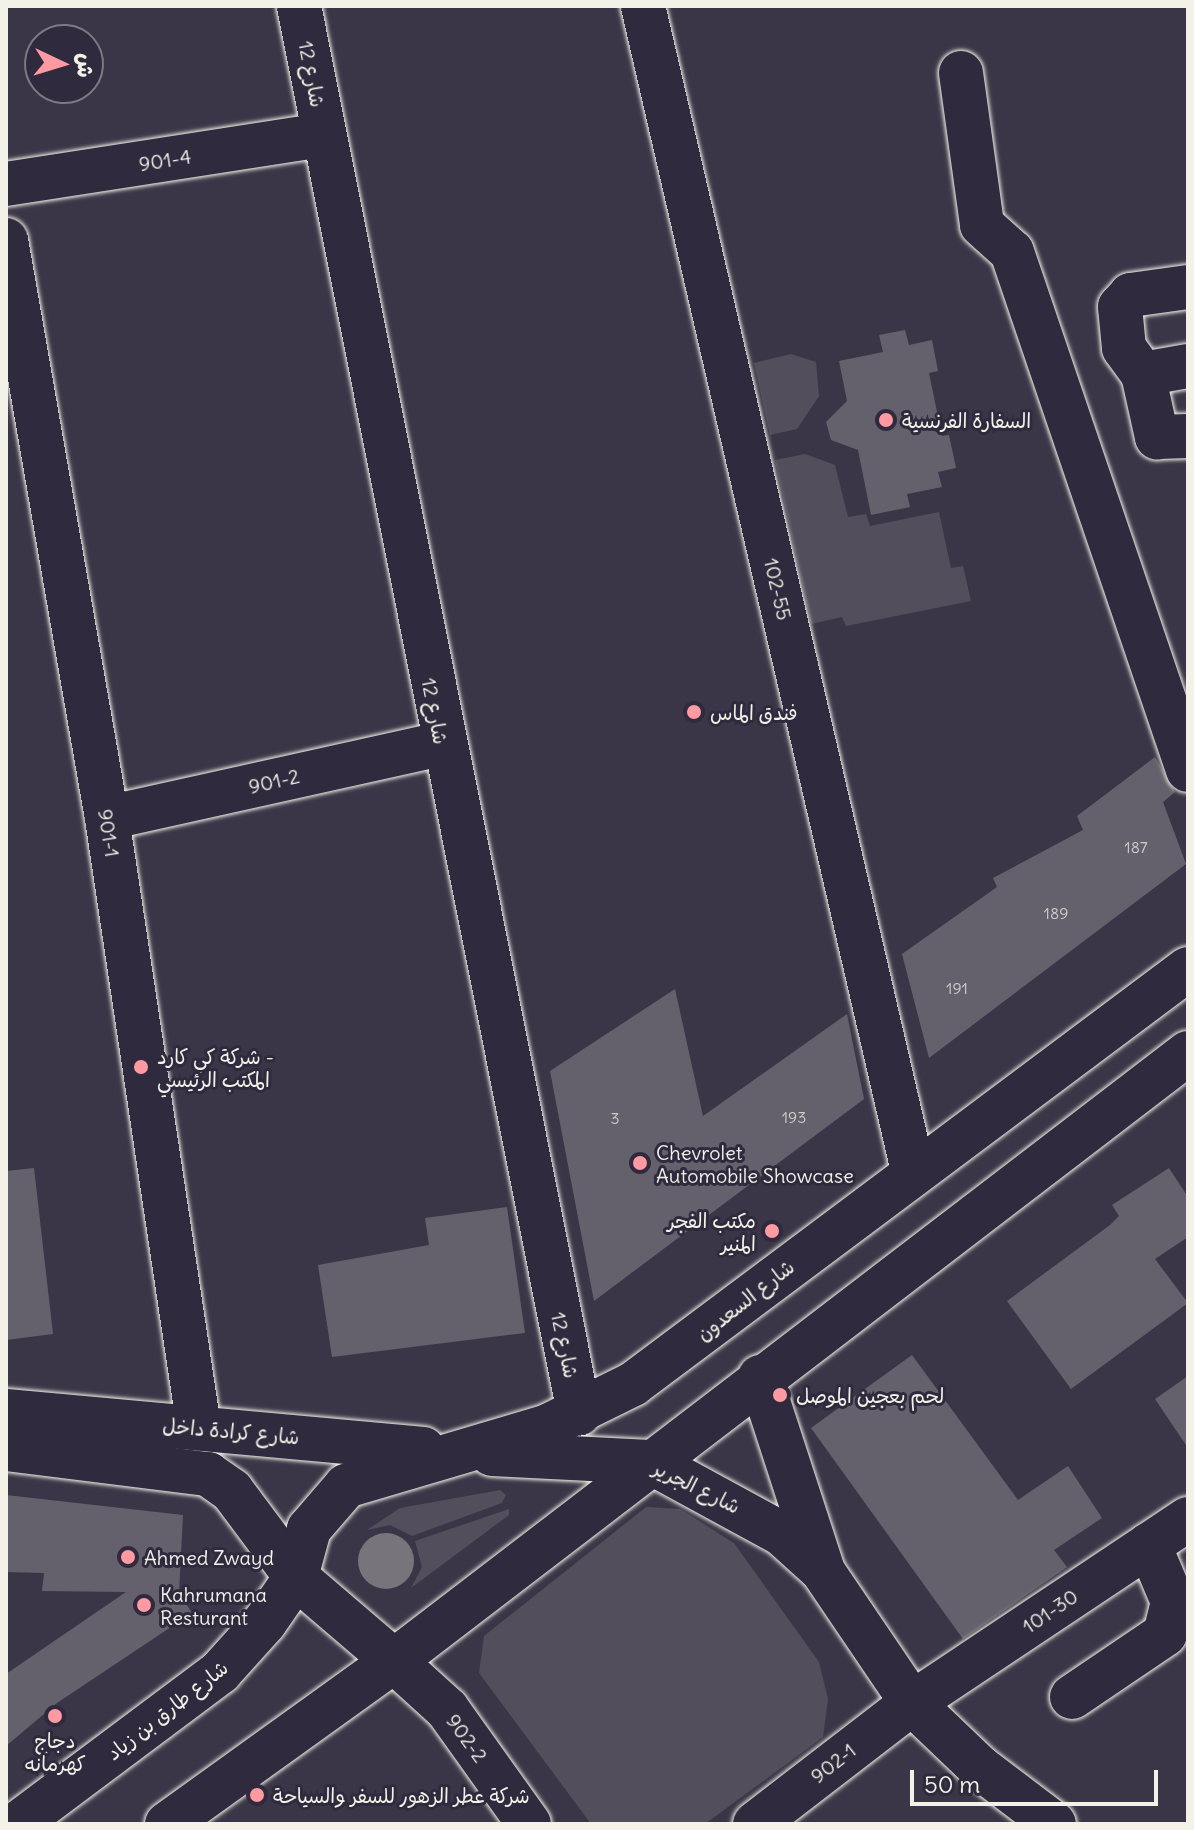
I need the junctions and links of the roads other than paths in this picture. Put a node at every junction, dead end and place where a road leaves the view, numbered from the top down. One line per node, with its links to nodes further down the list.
1 (299, 6): 4 (street, شارع 12)
2 (643, 6): 16 (street, 102-55)
3 (961, 73): 12 (street)
4 (323, 135): 5 (street, 901-4); 11 (street, شارع 12)
5 (6, 184)
6 (6, 240): 13 (street, 901-1)
7 (1188, 287): 9 (street)
8 (1188, 366): 9 (street)
9 (1143, 374): 10 (street)
10 (1188, 436)
11 (441, 744): 13 (street, 901-2); 19 (street, شارع 12)
12 (1188, 770)
13 (107, 818): 20 (street, 901-1)
14 (1188, 969): 16 (street, شارع السعدون)
15 (1188, 1053): 17 (street)
16 (913, 1171): 19 (street, شارع السعدون)
17 (760, 1377): 23 (street); 26 (street, شارع الجرير)
18 (6, 1411): 20 (street, شارع كرادة داخل)
19 (579, 1413): 22 (street, شارع السعدون)
20 (199, 1428): 22 (street, شارع كرادة داخل)
21 (6, 1449): 27 (street, شارع كرادة داخل)
22 (455, 1452): 23 (street, شارع الجرير); 27 (street, شارع السعدون)
23 (650, 1462): 26 (street, شارع الجرير); 28 (street)
24 (1188, 1519): 25 (street, 101-30)
25 (1149, 1545): 29 (street); 30 (street, 101-30)
26 (822, 1570): 30 (street, شارع الجرير)
27 (296, 1577): 28 (street, شارع كرادة داخل); 31 (street, شارع طارق بن زياد)
28 (394, 1661): 32 (street); 33 (street, 902-2)
29 (1072, 1697)
30 (912, 1703): 34 (street, 902-1); 35 (street, شارع الجرير)
31 (17, 1824)
32 (167, 1824)
33 (529, 1824)
34 (755, 1824)
35 (1054, 1824)

